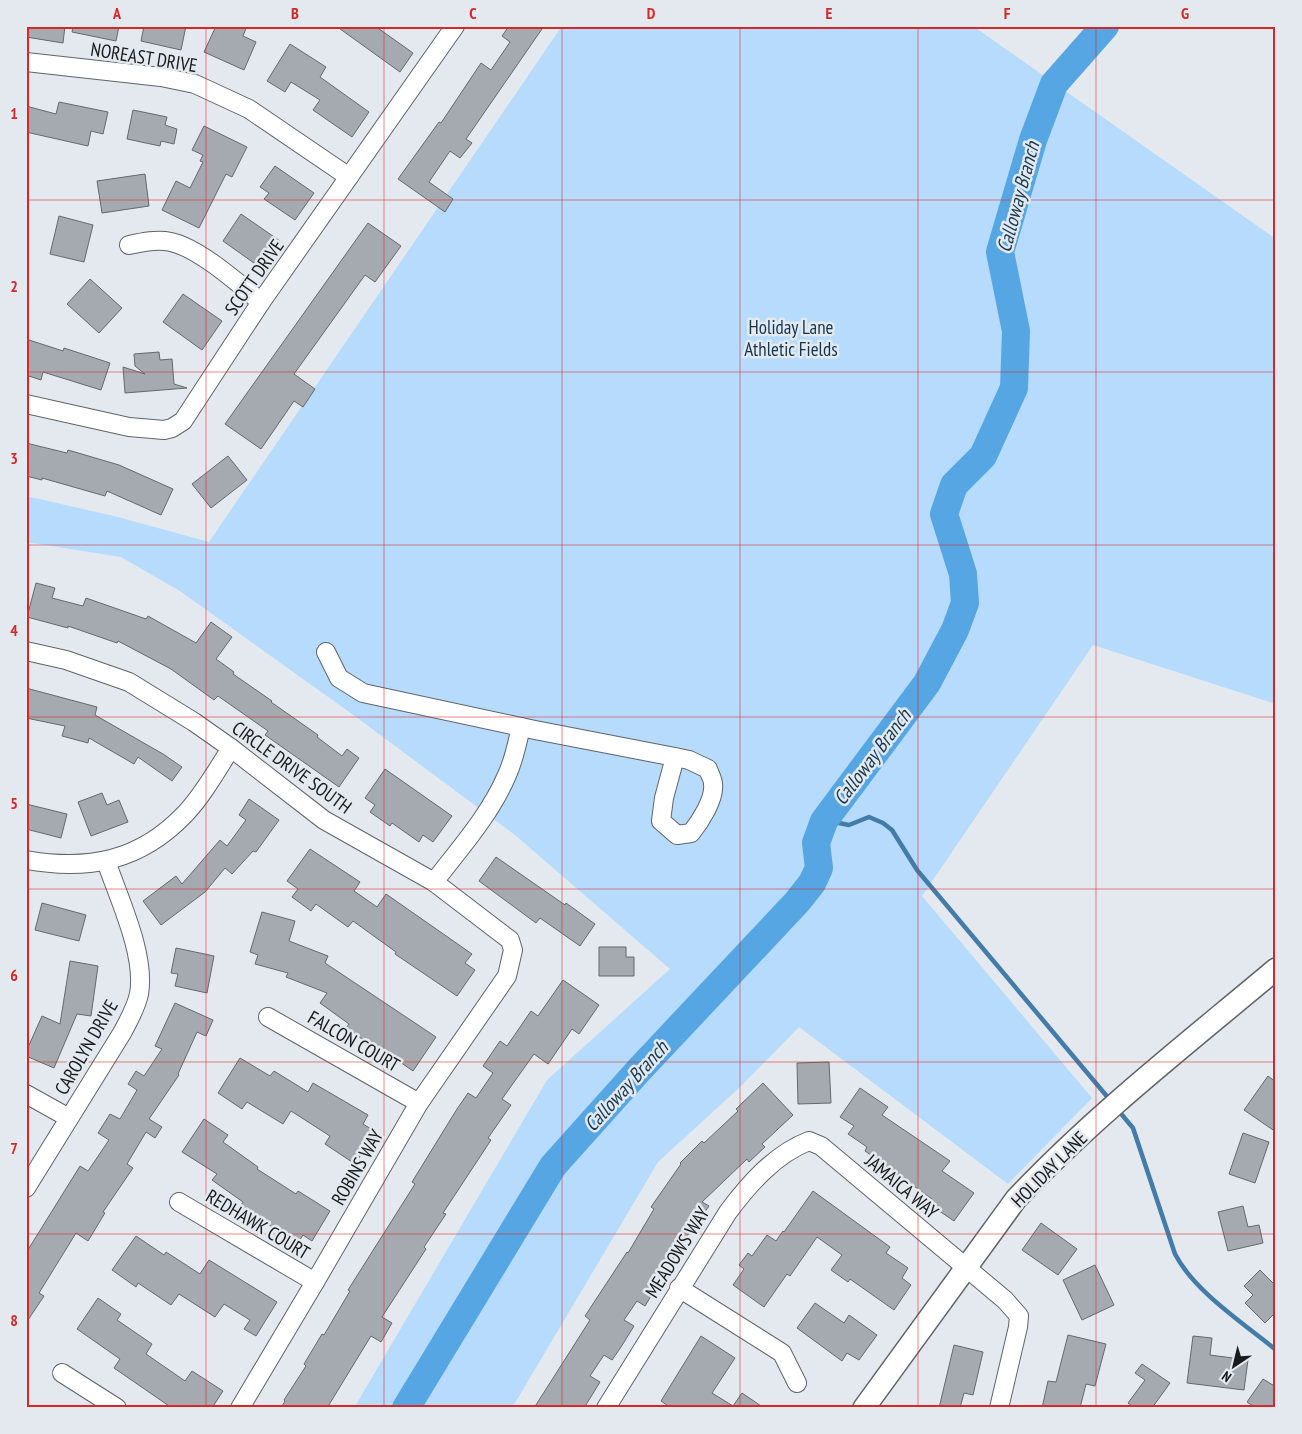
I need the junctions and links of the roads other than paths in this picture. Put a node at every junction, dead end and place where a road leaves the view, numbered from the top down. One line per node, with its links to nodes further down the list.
1 (447, 29): 3 (street, SCOTT DRIVE)
2 (26, 62): 3 (street, NOREAST DRIVE)
3 (349, 177): 5 (street, SCOTT DRIVE)
4 (129, 245): 5 (street)
5 (261, 302): 6 (street, SCOTT DRIVE)
6 (26, 404)
7 (26, 650): 10 (street, CIRCLE DRIVE SOUTH)
8 (326, 652): 9 (street)
9 (521, 727): 11 (street); 14 (street)
10 (231, 748): 13 (street); 14 (street, CIRCLE DRIVE SOUTH)
11 (675, 757)
12 (26, 860): 13 (street)
13 (106, 861): 20 (street, CAROLYN DRIVE)
14 (434, 882): 15 (street, CIRCLE DRIVE SOUTH)
15 (513, 950): 19 (street, ROBINS WAY)
16 (1276, 968): 24 (street, HOLIDAY LANE)
17 (268, 1017): 19 (street, FALCON COURT)
18 (26, 1094): 20 (street)
19 (418, 1102): 25 (street, ROBINS WAY)
20 (69, 1118): 22 (street, CAROLYN DRIVE)
21 (809, 1140): 24 (street, JAMAICA WAY); 26 (street, MEADOWS WAY)
22 (26, 1188)
23 (179, 1202): 25 (street, REDHAWK COURT)
24 (966, 1268): 32 (street, HOLIDAY LANE); 33 (street, JAMAICA WAY)
25 (316, 1282): 30 (street, ROBINS WAY)
26 (679, 1288): 28 (street); 31 (street, MEADOWS WAY)
27 (62, 1373): 29 (street)
28 (797, 1383)
29 (117, 1408)
30 (240, 1408)
31 (606, 1408)
32 (864, 1408)
33 (999, 1408)

